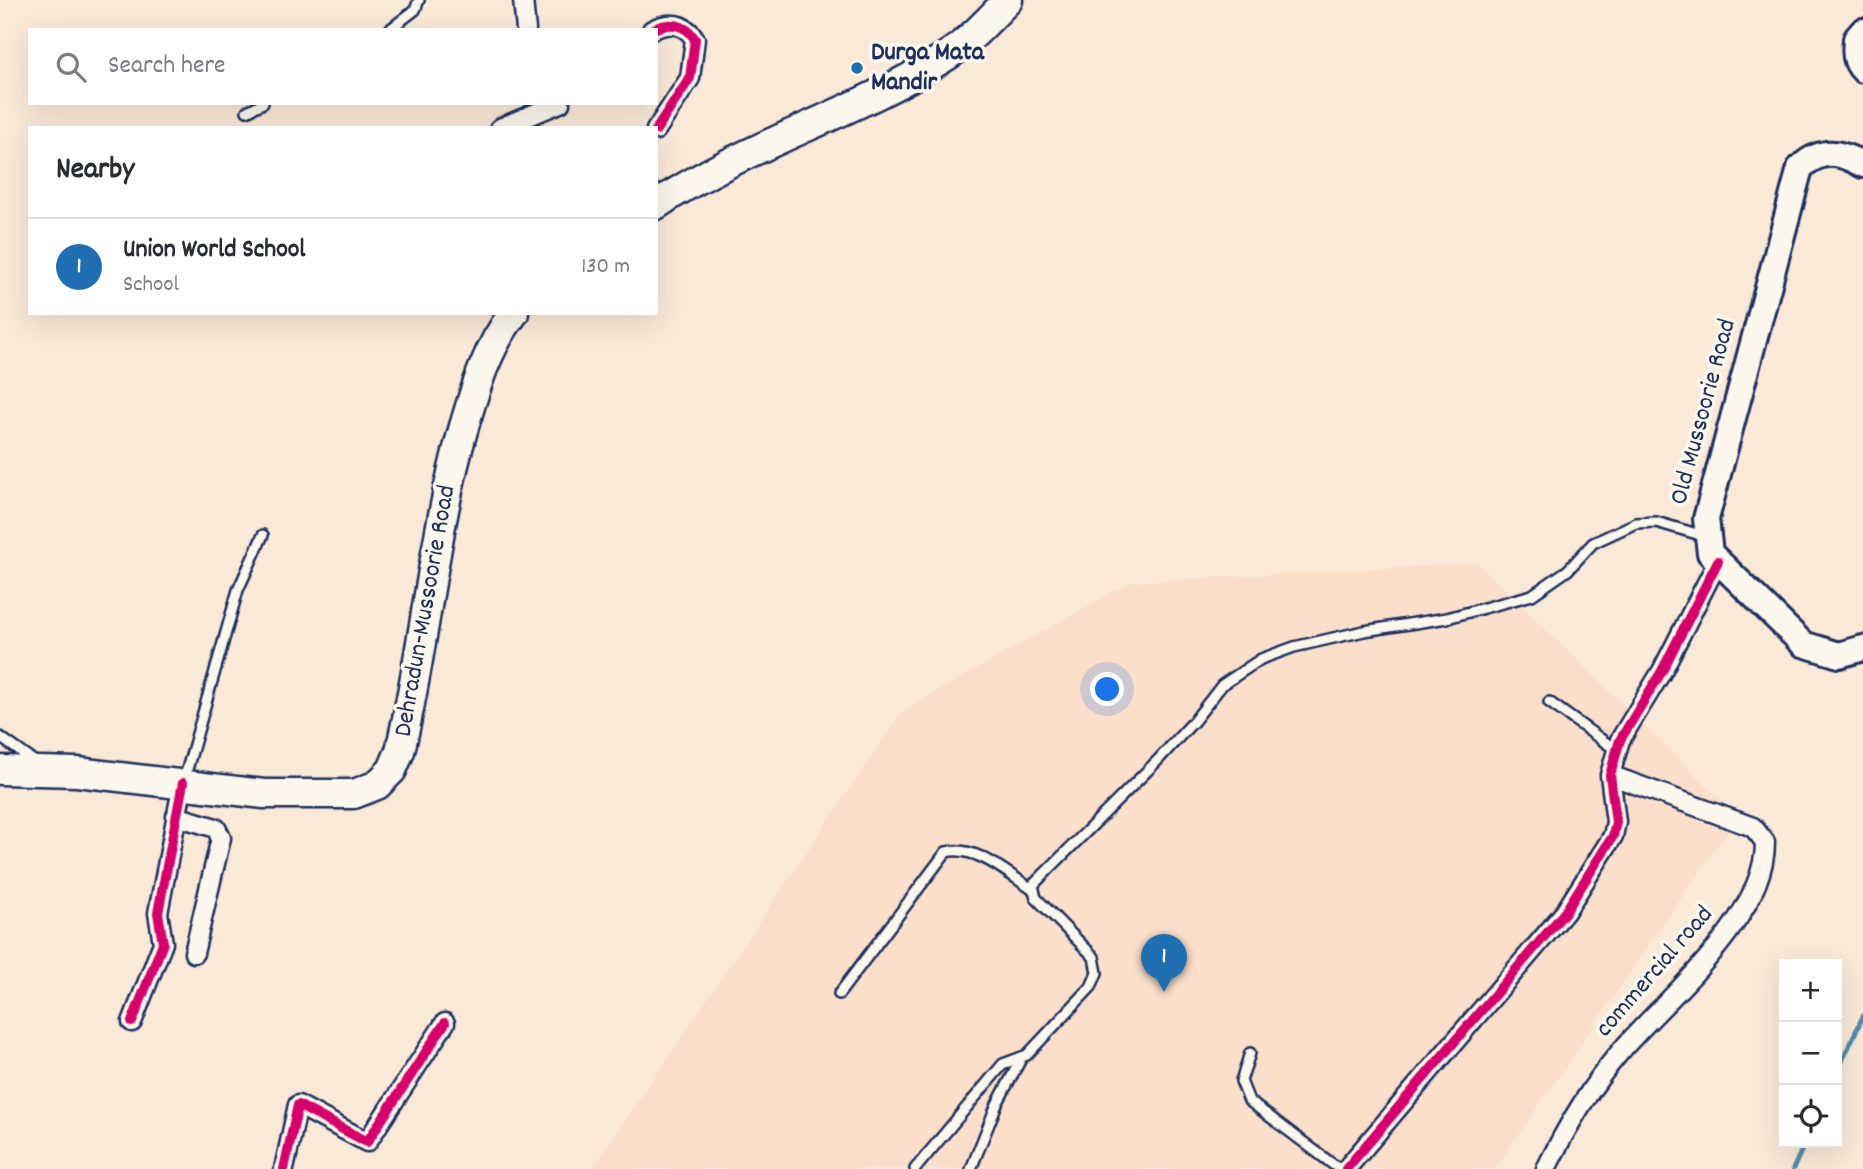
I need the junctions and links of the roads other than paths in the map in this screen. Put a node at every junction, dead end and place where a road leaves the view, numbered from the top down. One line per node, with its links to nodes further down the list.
1 (419, 0): 4 (lane)
2 (523, 0): 5 (street)
3 (1008, 0): 15 (main road)
4 (392, 28)
5 (526, 28)
6 (657, 28): 13 (street)
7 (1863, 32): 8 (main road)
8 (1863, 70)
9 (259, 105): 11 (lane)
10 (553, 105): 12 (street)
11 (247, 111)
12 (505, 126)
13 (658, 127)
14 (1863, 165): 18 (main road, Old Mussoorie Road)
15 (658, 204)
16 (512, 315): 27 (main road, Dehradun-Mussoorie Road)
17 (263, 535): 27 (lane)
18 (1706, 536): 19 (main road, Old Mussoorie Road); 29 (lane)
19 (1718, 561): 20 (main road, Old Mussoorie Road); 23 (street)
20 (1863, 648)
21 (1549, 702): 23 (lane)
22 (0, 737): 25 (lane)
23 (1616, 750): 26 (street)
24 (0, 770): 25 (main road, Dehradun-Mussoorie Road)
25 (46, 771): 27 (main road, Dehradun-Mussoorie Road)
26 (1610, 775): 40 (street); 41 (street, commercial road)
27 (183, 783): 28 (street)
28 (176, 816): 30 (street); 32 (street)
29 (1032, 889): 31 (lane); 35 (lane)
30 (194, 953)
31 (839, 994)
32 (132, 1022)
33 (444, 1023): 36 (street)
34 (1250, 1053): 39 (lane)
35 (1021, 1059): 37 (lane); 38 (lane)
36 (284, 1169)
37 (915, 1169)
38 (971, 1169)
39 (1339, 1169)
40 (1346, 1169)
41 (1546, 1169)

